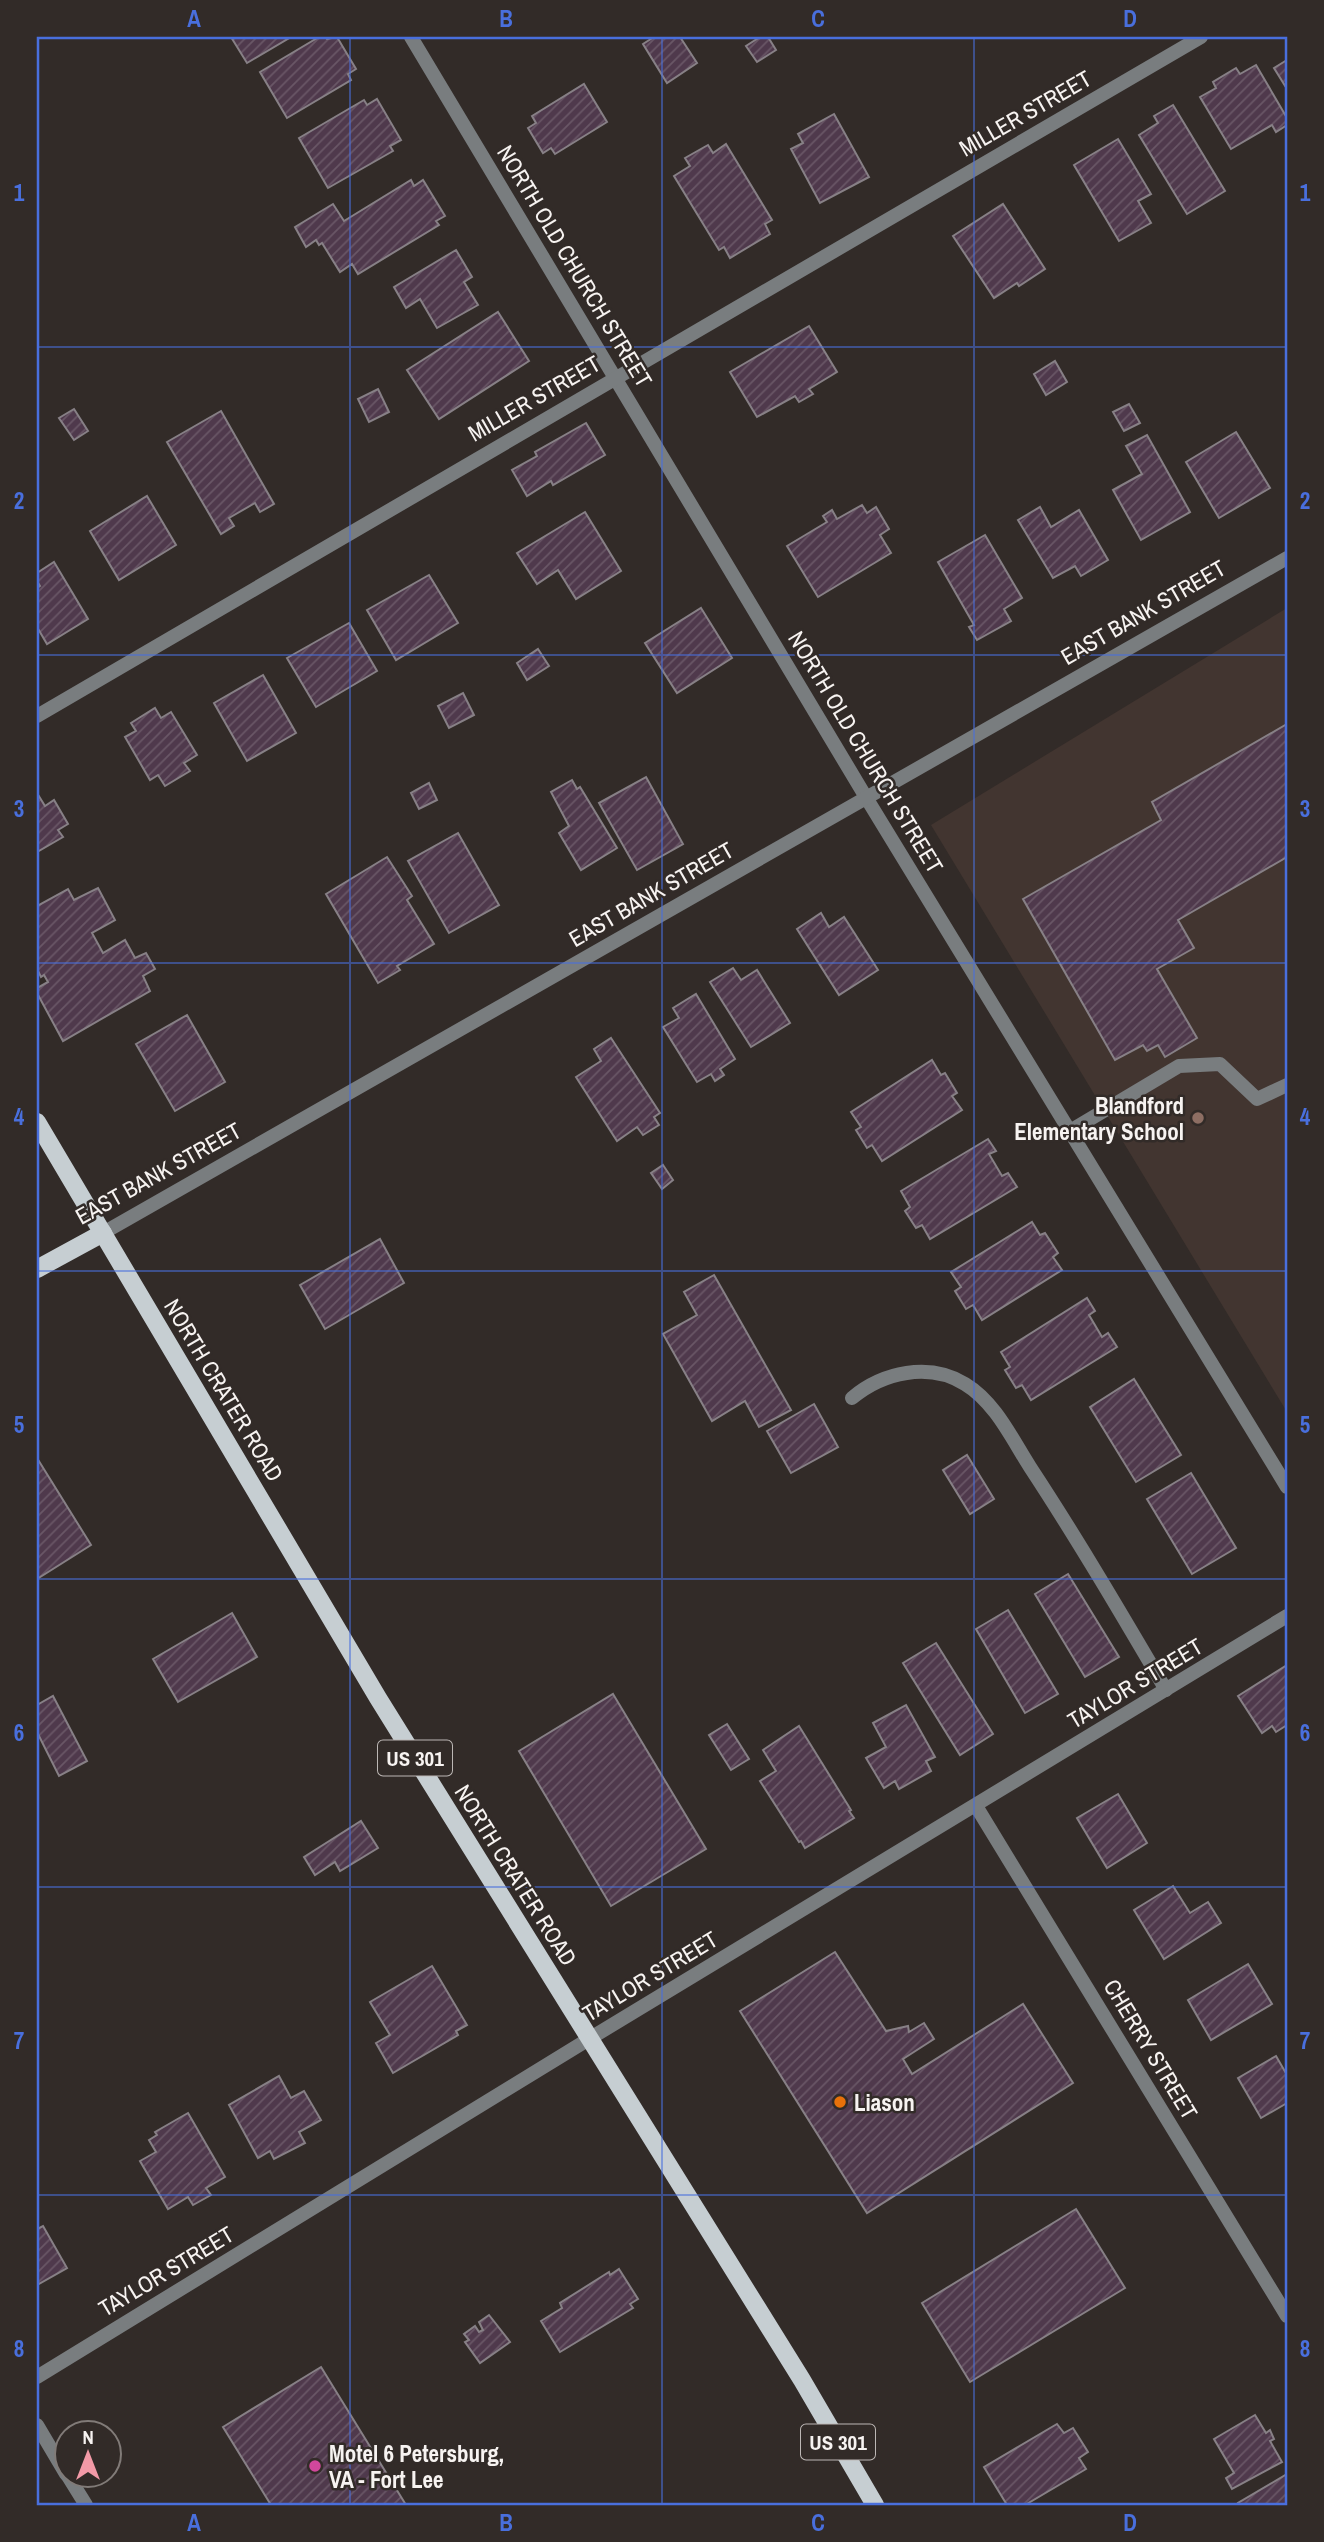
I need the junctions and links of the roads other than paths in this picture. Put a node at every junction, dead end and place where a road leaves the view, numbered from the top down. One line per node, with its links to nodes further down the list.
1 (411, 37): 3 (street, NORTH OLD CHURCH STREET)
2 (1202, 37): 3 (street, MILLER STREET)
3 (615, 378): 5 (street, MILLER STREET); 6 (street, NORTH OLD CHURCH STREET)
4 (1287, 558): 6 (street, EAST BANK STREET)
5 (37, 716)
6 (867, 799): 9 (street, NORTH OLD CHURCH STREET); 10 (street, EAST BANK STREET)
7 (1287, 1085): 9 (street)
8 (37, 1122): 10 (main road, NORTH CRATER ROAD / US 301)
9 (1070, 1131): 13 (street, NORTH OLD CHURCH STREET)
10 (103, 1233): 11 (main road, EAST BANK STREET); 17 (main road, NORTH CRATER ROAD / US 301)
11 (37, 1269)
12 (852, 1398): 15 (street)
13 (1287, 1488)
14 (1287, 1616): 15 (street, TAYLOR STREET)
15 (1166, 1690): 16 (street, TAYLOR STREET)
16 (976, 1806): 17 (street, TAYLOR STREET); 18 (street, CHERRY STREET)
17 (589, 2039): 19 (street, TAYLOR STREET); 24 (main road, NORTH CRATER ROAD / US 301)
18 (1287, 2316)
19 (37, 2377)
20 (37, 2425): 21 (street)
21 (52, 2450)
22 (76, 2490): 23 (street)
23 (86, 2505)
24 (874, 2505)

